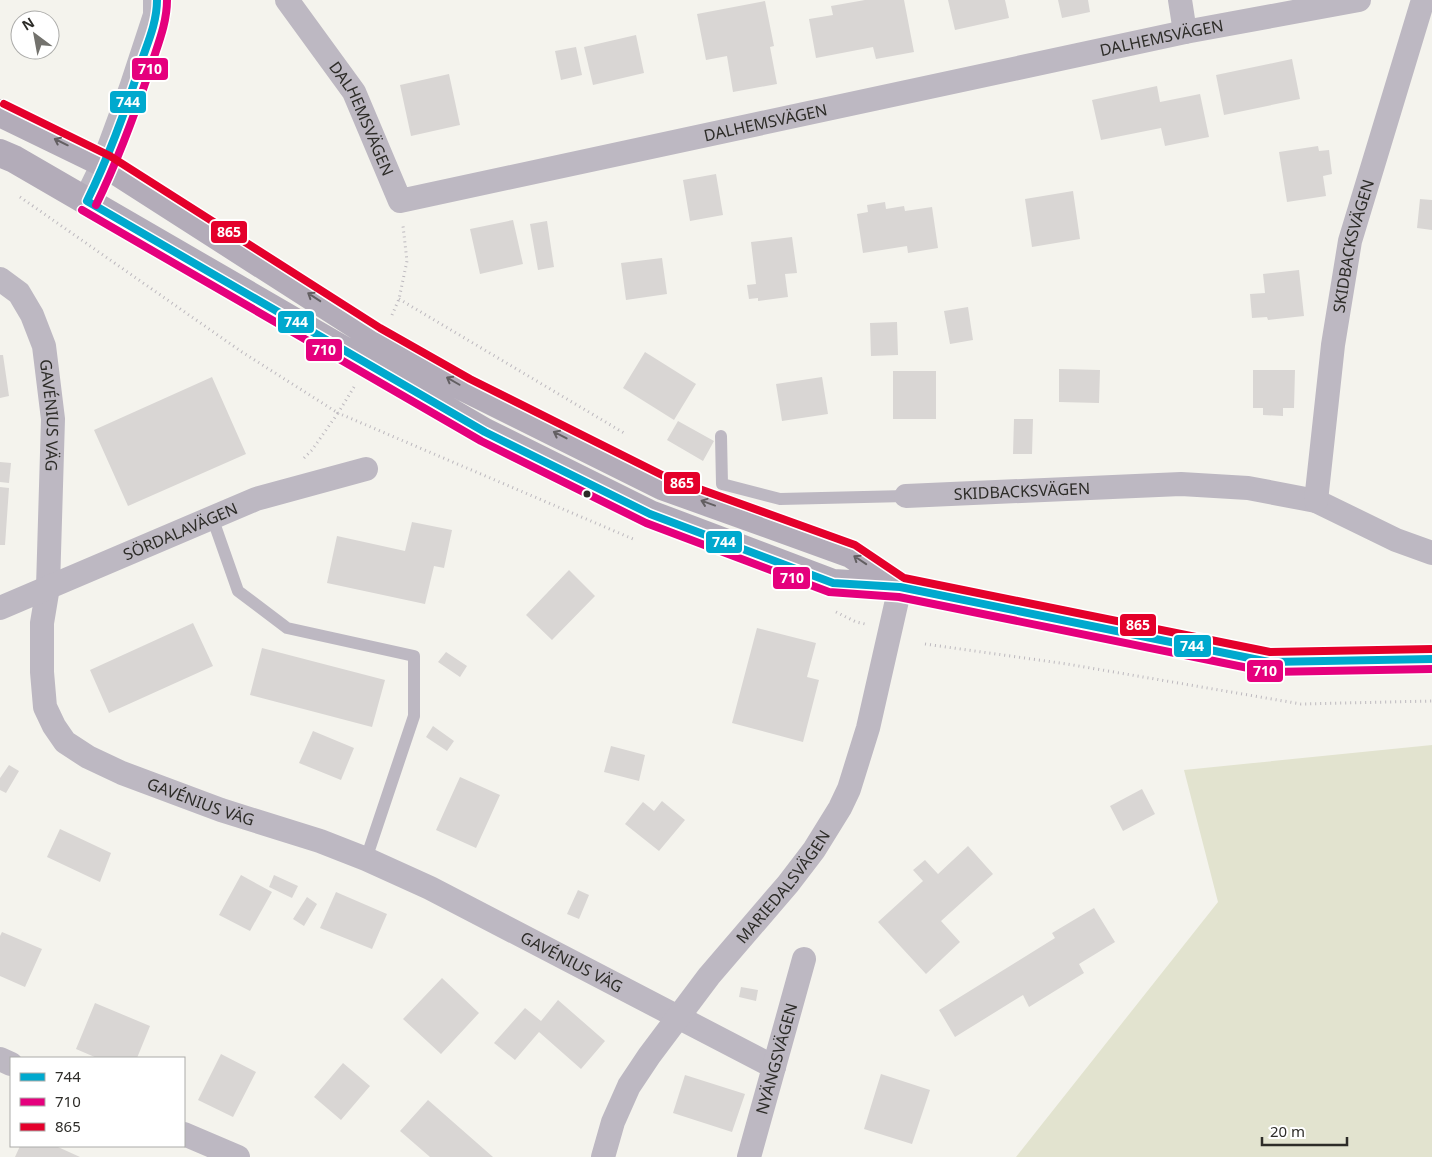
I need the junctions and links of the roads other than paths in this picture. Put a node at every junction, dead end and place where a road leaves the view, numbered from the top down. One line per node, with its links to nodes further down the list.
1 (156, 0): 9 (street)
2 (287, 0): 6 (street, DALHEMSVÄGEN)
3 (1180, 0): 6 (street)
4 (1359, 0): 6 (street, DALHEMSVÄGEN)
5 (1423, 0): 15 (street, SKIDBACKSVÄGEN)
6 (1185, 32)
7 (0, 113): 9 (main road, one-way to 7)
8 (0, 153): 10 (main road)
9 (105, 164): 10 (street); 19 (main road, one-way to 9)
10 (87, 202): 19 (main road)
11 (0, 279): 18 (street, GAVÉNIUS VÄG)
12 (721, 436): 14 (lane)
13 (366, 469): 16 (street, SÖRDALAVÄGEN)
14 (906, 496): 15 (street, SKIDBACKSVÄGEN)
15 (1316, 501): 17 (street, SKIDBACKSVÄGEN)
16 (212, 516): 18 (street, SÖRDALAVÄGEN); 22 (lane)
17 (1432, 553)
18 (48, 587): 20 (street, SÖRDALAVÄGEN); 22 (street, GAVÉNIUS VÄG)
19 (900, 587): 21 (main road); 24 (street, MARIEDALSVÄGEN)
20 (0, 608)
21 (1432, 659)
22 (366, 859): 24 (street, GAVÉNIUS VÄG)
23 (804, 959): 25 (street, NYÄNGSVÄGEN)
24 (679, 1017): 25 (street, GAVÉNIUS VÄG); 28 (street, MARIEDALSVÄGEN)
25 (774, 1066): 29 (street, NYÄNGSVÄGEN)
26 (185, 1134): 27 (street)
27 (238, 1157)
28 (603, 1157)
29 (749, 1157)

